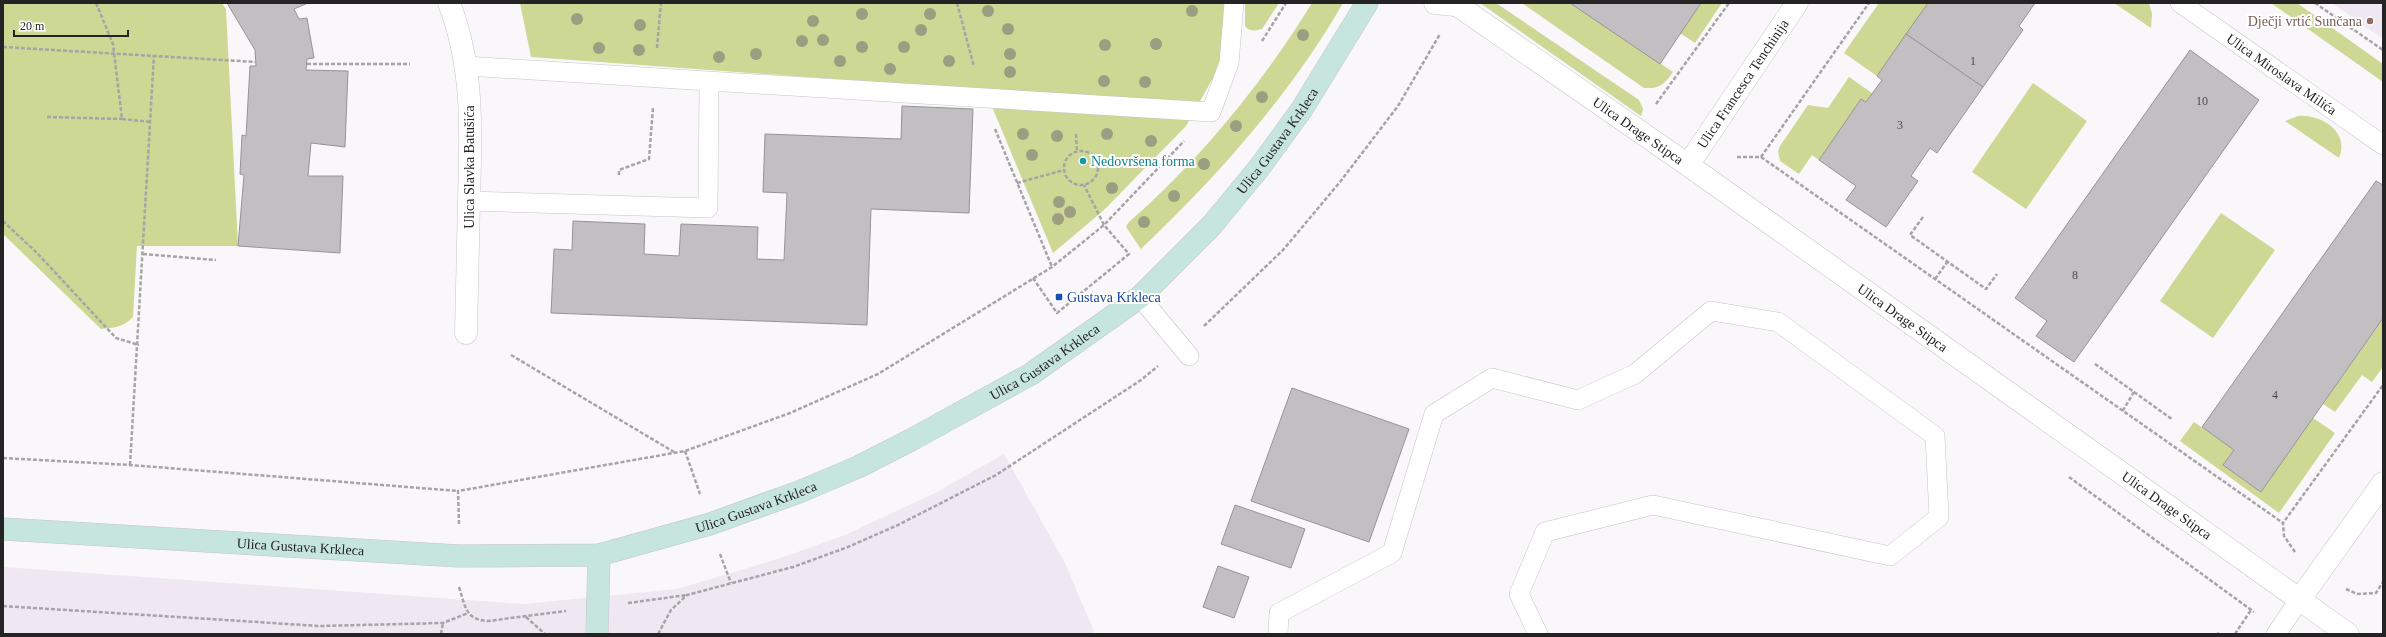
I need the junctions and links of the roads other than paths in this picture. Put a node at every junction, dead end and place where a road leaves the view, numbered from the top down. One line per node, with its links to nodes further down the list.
1 (449, 3): 7 (street, Ulica Slavka Batušića)
2 (1234, 3): 8 (lane)
3 (1366, 3): 12 (street, Ulica Gustava Krkleca)
4 (1797, 3): 10 (street, Ulica Francesca Tenchinija)
5 (2180, 3): 9 (lane, Ulica Miroslava Milića)
6 (1448, 4): 10 (street, Ulica Drage Stipca)
7 (466, 66): 8 (lane); 11 (street, Ulica Slavka Batušića)
8 (709, 83): 11 (lane)
9 (2383, 145)
10 (1688, 165): 18 (street, Ulica Drage Stipca)
11 (469, 201): 13 (street, Ulica Slavka Batušića)
12 (1140, 297): 14 (lane); 17 (street, Ulica Gustava Krkleca)
13 (466, 333)
14 (1189, 356)
15 (2383, 483): 18 (street)
16 (3, 529): 17 (street, Ulica Gustava Krkleca)
17 (598, 555): 20 (street)
18 (2300, 599): 19 (lane); 23 (street, Ulica Drage Stipca)
19 (2278, 632)
20 (597, 634)
21 (1278, 634): 22 (lane)
22 (1538, 634)
23 (2348, 634)

